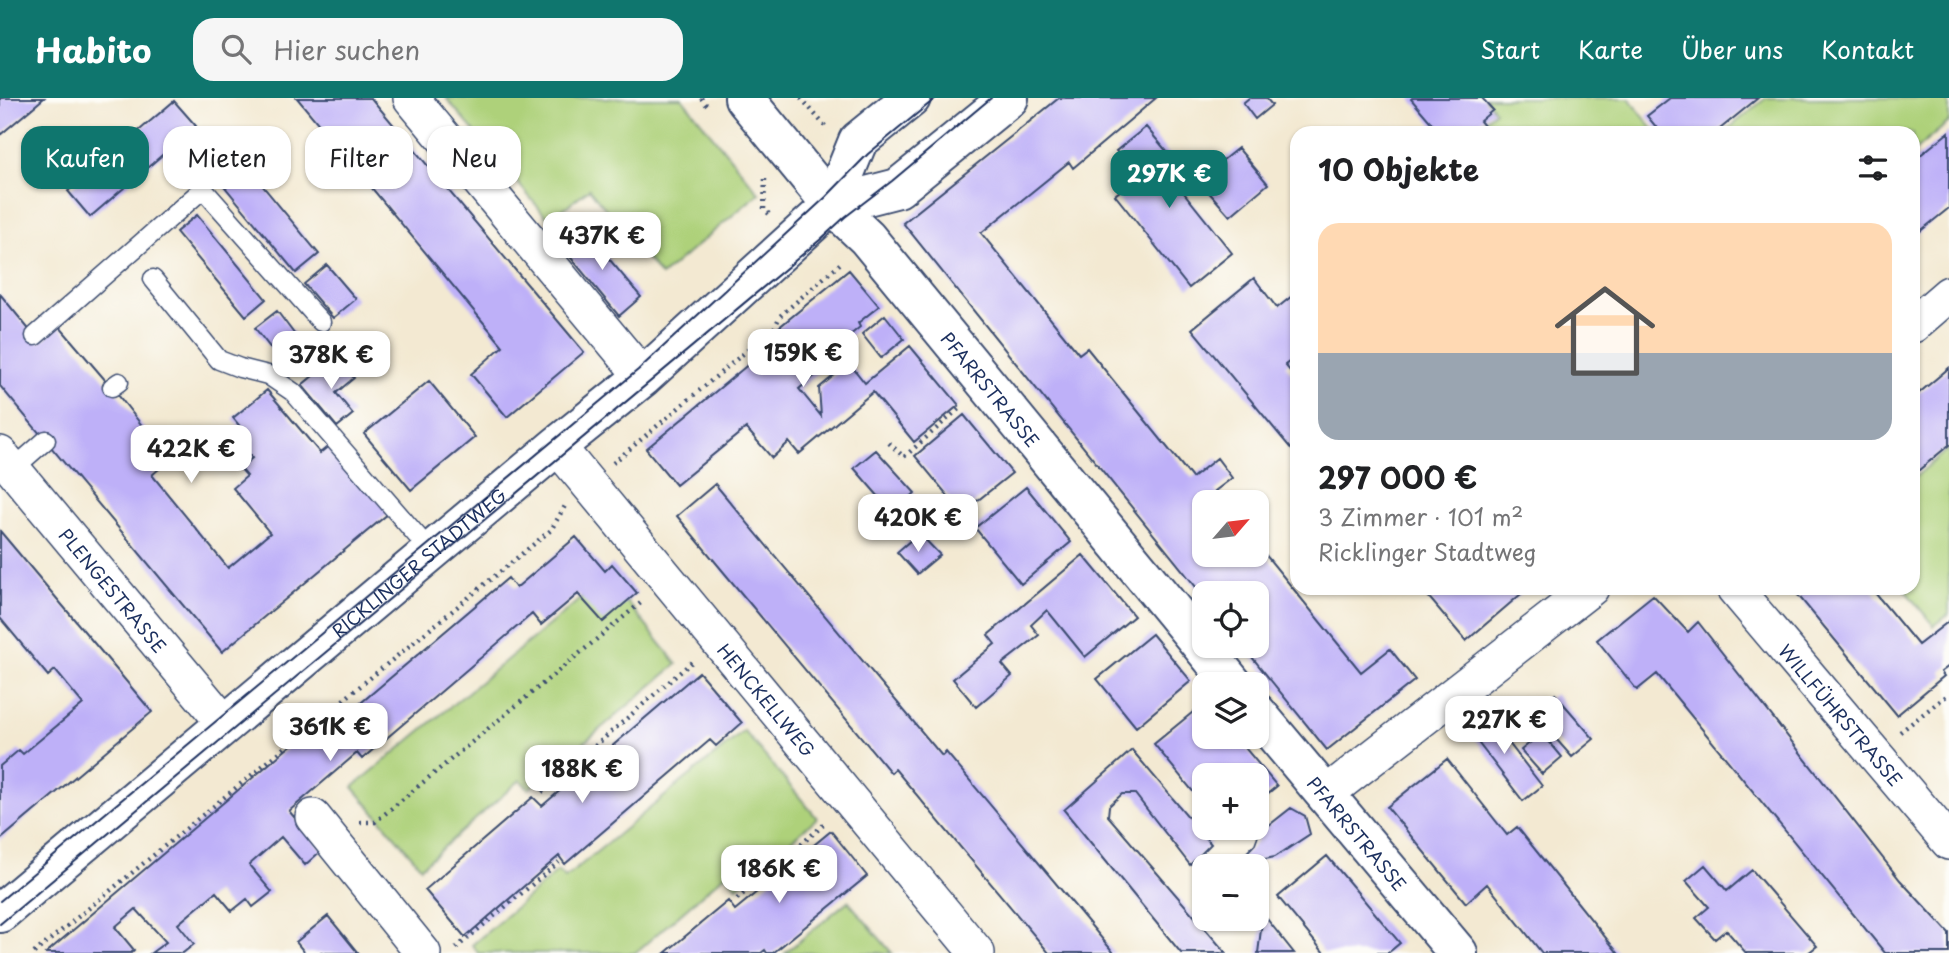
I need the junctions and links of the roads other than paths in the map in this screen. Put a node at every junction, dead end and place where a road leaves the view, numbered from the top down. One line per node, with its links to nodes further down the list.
1 (411, 98): 11 (street)
2 (744, 98): 5 (street, PFARRSTRASSE)
3 (911, 98): 5 (street, RICKLINGER STADTWEG)
4 (1009, 98): 5 (street, RICKLINGER STADTWEG)
5 (832, 205): 11 (street, RICKLINGER STADTWEG); 18 (street, PFARRSTRASSE)
6 (153, 279): 15 (lane)
7 (1949, 294): 8 (street)
8 (1920, 318)
9 (321, 322): 10 (lane)
10 (35, 335)
11 (643, 377): 13 (street, RICKLINGER STADTWEG)
12 (46, 440): 14 (lane)
13 (557, 446): 15 (street, RICKLINGER STADTWEG); 26 (street, HENCKELLWEG)
14 (6, 461): 19 (street, PLENGESTRASSE)
15 (432, 553): 19 (street, RICKLINGER STADTWEG)
16 (1582, 595): 21 (street)
17 (1740, 595): 23 (street, WILLFÜHRSTRASSE)
18 (1223, 672)
19 (226, 725): 24 (street, RICKLINGER STADTWEG)
20 (1269, 727): 21 (street, PFARRSTRASSE)
21 (1326, 793): 27 (street, PFARRSTRASSE)
22 (315, 820): 25 (street)
23 (1949, 842)
24 (0, 913)
25 (424, 953)
26 (977, 953)
27 (1458, 953)

